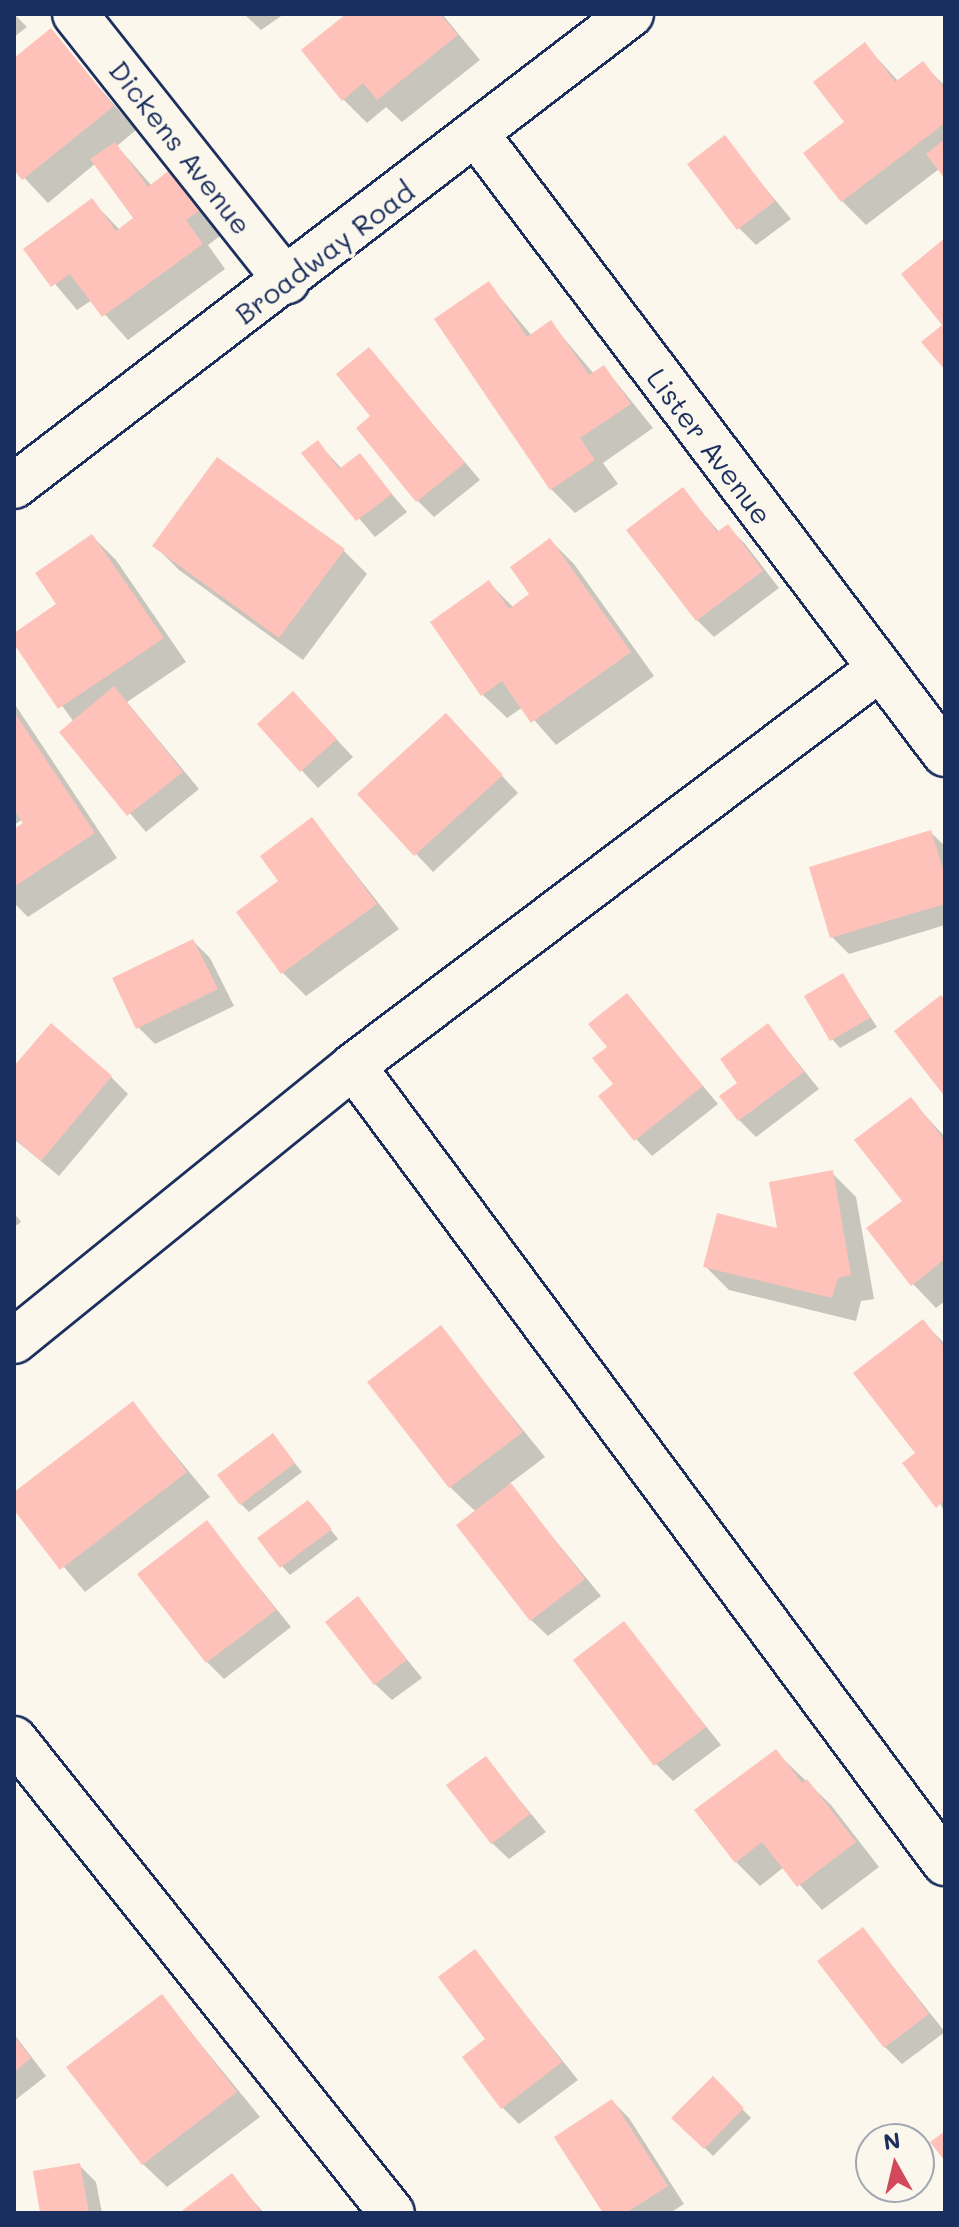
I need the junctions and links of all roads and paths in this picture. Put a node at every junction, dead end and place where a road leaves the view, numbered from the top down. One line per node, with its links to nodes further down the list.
1 (75, 14): 4 (street, Dickens Avenue)
2 (631, 14): 3 (street, Broadway Road)
3 (477, 135): 4 (street, Broadway Road); 6 (street, Lister Avenue)
4 (287, 281): 5 (street, Broadway Road)
5 (14, 486)
6 (878, 670): 7 (street, Lister Avenue); 8 (street)
7 (945, 754)
8 (353, 1066): 9 (street); 11 (street)
9 (14, 1341)
10 (14, 1739): 12 (street)
11 (945, 1863)
12 (392, 2213)

